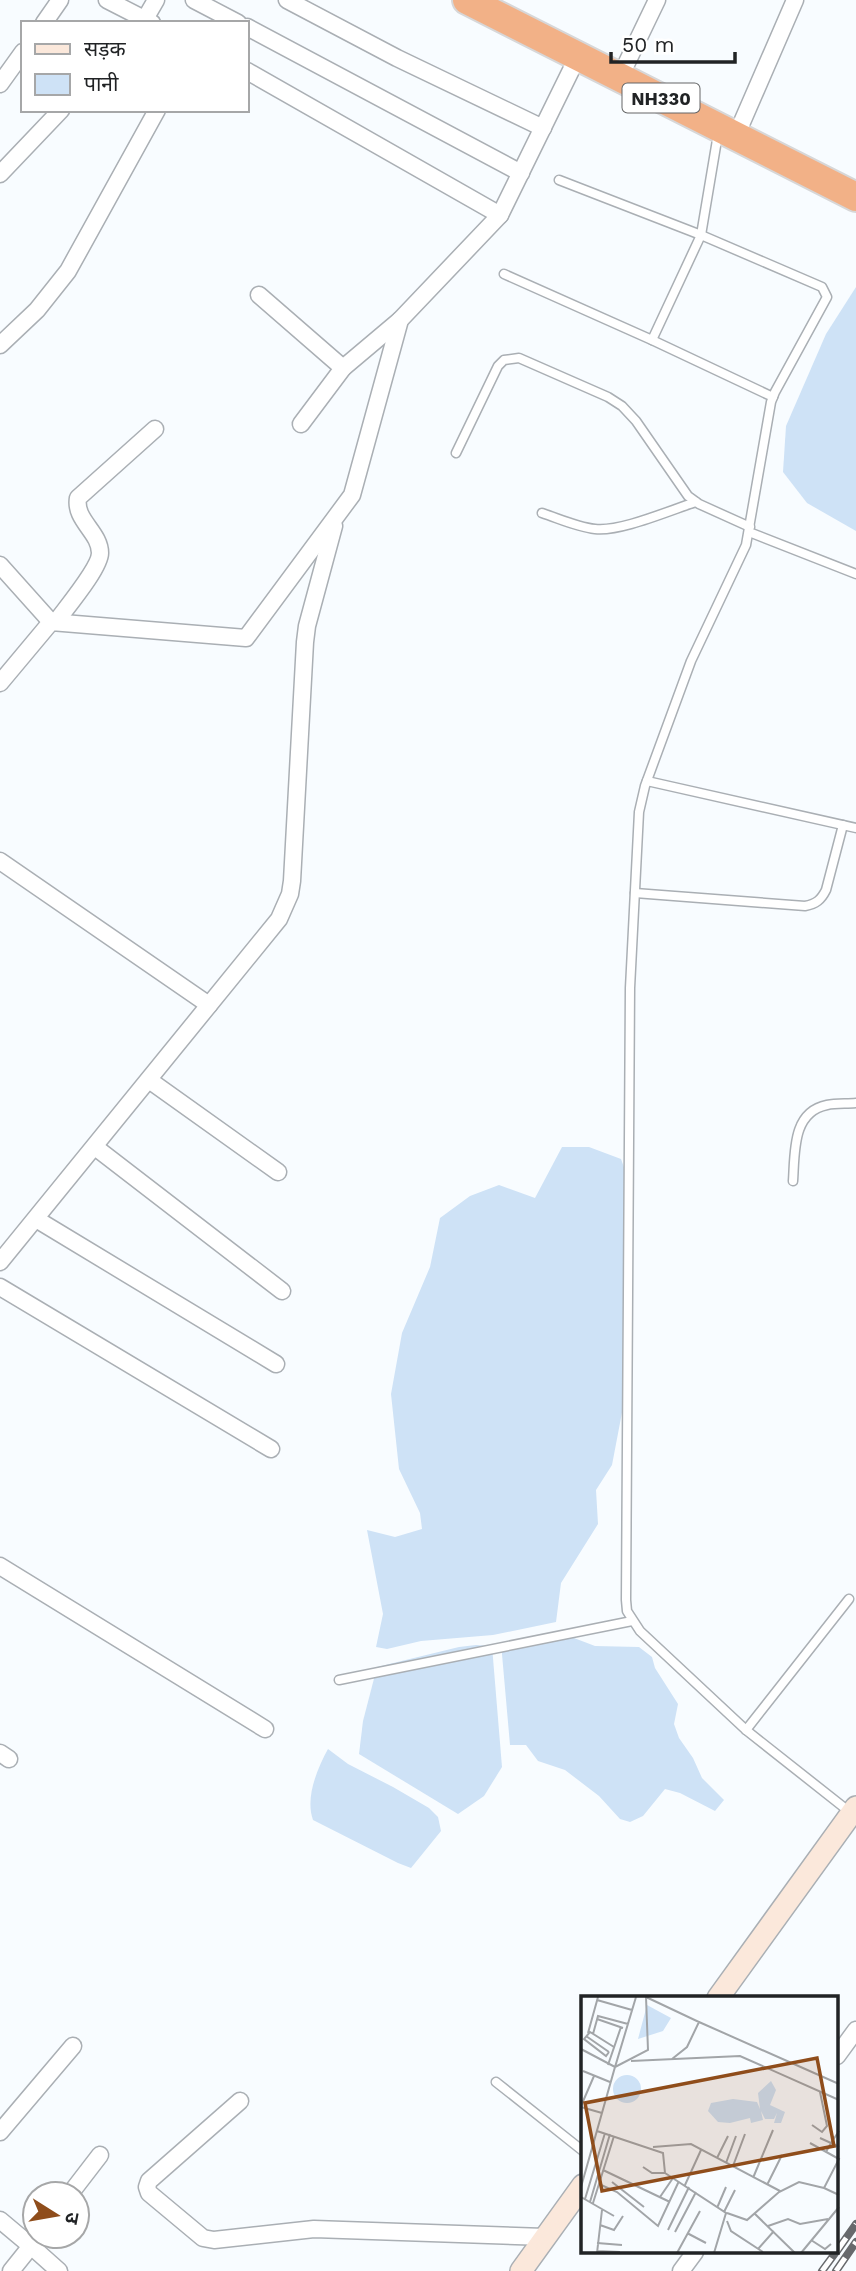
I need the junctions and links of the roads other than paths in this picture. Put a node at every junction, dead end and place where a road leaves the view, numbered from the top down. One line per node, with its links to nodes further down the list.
1 (60, 0): 9 (street)
2 (107, 0): 10 (street)
3 (156, 0): 10 (street)
4 (194, 0): 11 (street)
5 (287, 0): 20 (street)
6 (467, 0): 14 (highway, NH330)
7 (657, 0): 16 (street)
8 (795, 0): 21 (street)
9 (45, 21)
10 (148, 21)
11 (234, 21)
12 (248, 28): 22 (street)
13 (21, 55): 17 (street)
14 (578, 56): 16 (highway, NH330); 20 (street)
15 (248, 72): 26 (street)
16 (620, 78): 21 (highway, NH330)
17 (0, 84)
18 (59, 112): 23 (street)
19 (156, 112): 32 (street)
20 (543, 128): 22 (street)
21 (728, 132): 25 (highway, NH330); 27 (lane)
22 (521, 173): 26 (street)
23 (0, 174)
24 (559, 180): 27 (lane)
25 (856, 197)
26 (500, 215): 30 (street)
27 (701, 234): 31 (lane); 34 (lane)
28 (504, 274): 31 (lane)
29 (259, 295): 33 (street)
30 (400, 320): 33 (street); 40 (street)
31 (652, 340): 34 (lane)
32 (0, 345)
33 (342, 368): 35 (street)
34 (773, 397): 41 (lane)
35 (302, 424)
36 (155, 429): 44 (street)
37 (456, 453): 38 (lane)
38 (696, 502): 39 (lane); 41 (lane)
39 (542, 513)
40 (336, 517): 44 (street); 51 (street)
41 (750, 530): 43 (lane); 46 (lane)
42 (0, 565): 44 (street)
43 (856, 574)
44 (54, 622): 45 (street)
45 (0, 683)
46 (647, 781): 47 (lane); 50 (lane)
47 (842, 825): 48 (lane); 50 (lane)
48 (856, 828)
49 (0, 861): 51 (street)
50 (635, 893): 65 (lane)
51 (209, 1005): 52 (street)
52 (149, 1080): 54 (street); 55 (street)
53 (856, 1103): 56 (lane)
54 (95, 1147): 57 (street); 60 (street)
55 (278, 1172)
56 (793, 1181)
57 (36, 1219): 58 (street); 61 (street)
58 (0, 1262)
59 (0, 1287): 62 (street)
60 (282, 1291)
61 (275, 1364)
62 (271, 1449)
63 (0, 1566): 67 (street)
64 (849, 1599): 68 (lane)
65 (632, 1621): 66 (lane); 68 (lane)
66 (339, 1680)
67 (265, 1729)
68 (746, 1730): 69 (lane)
69 (854, 1810): 70 (street)
70 (719, 1996)
71 (856, 2030): 73 (street)
72 (73, 2046): 76 (street)
73 (838, 2055)
74 (496, 2082): 77 (lane)
75 (240, 2101): 83 (street)
76 (0, 2132)
77 (581, 2149)
78 (100, 2155): 79 (street)
79 (81, 2180)
80 (581, 2188): 83 (street)
81 (0, 2220): 82 (street)
82 (21, 2233)
83 (545, 2238): 89 (street)
84 (28, 2250): 87 (street)
85 (42, 2250): 88 (street)
86 (694, 2254): 90 (street)
87 (11, 2271)
88 (59, 2271)
89 (521, 2271)
90 (681, 2271)

